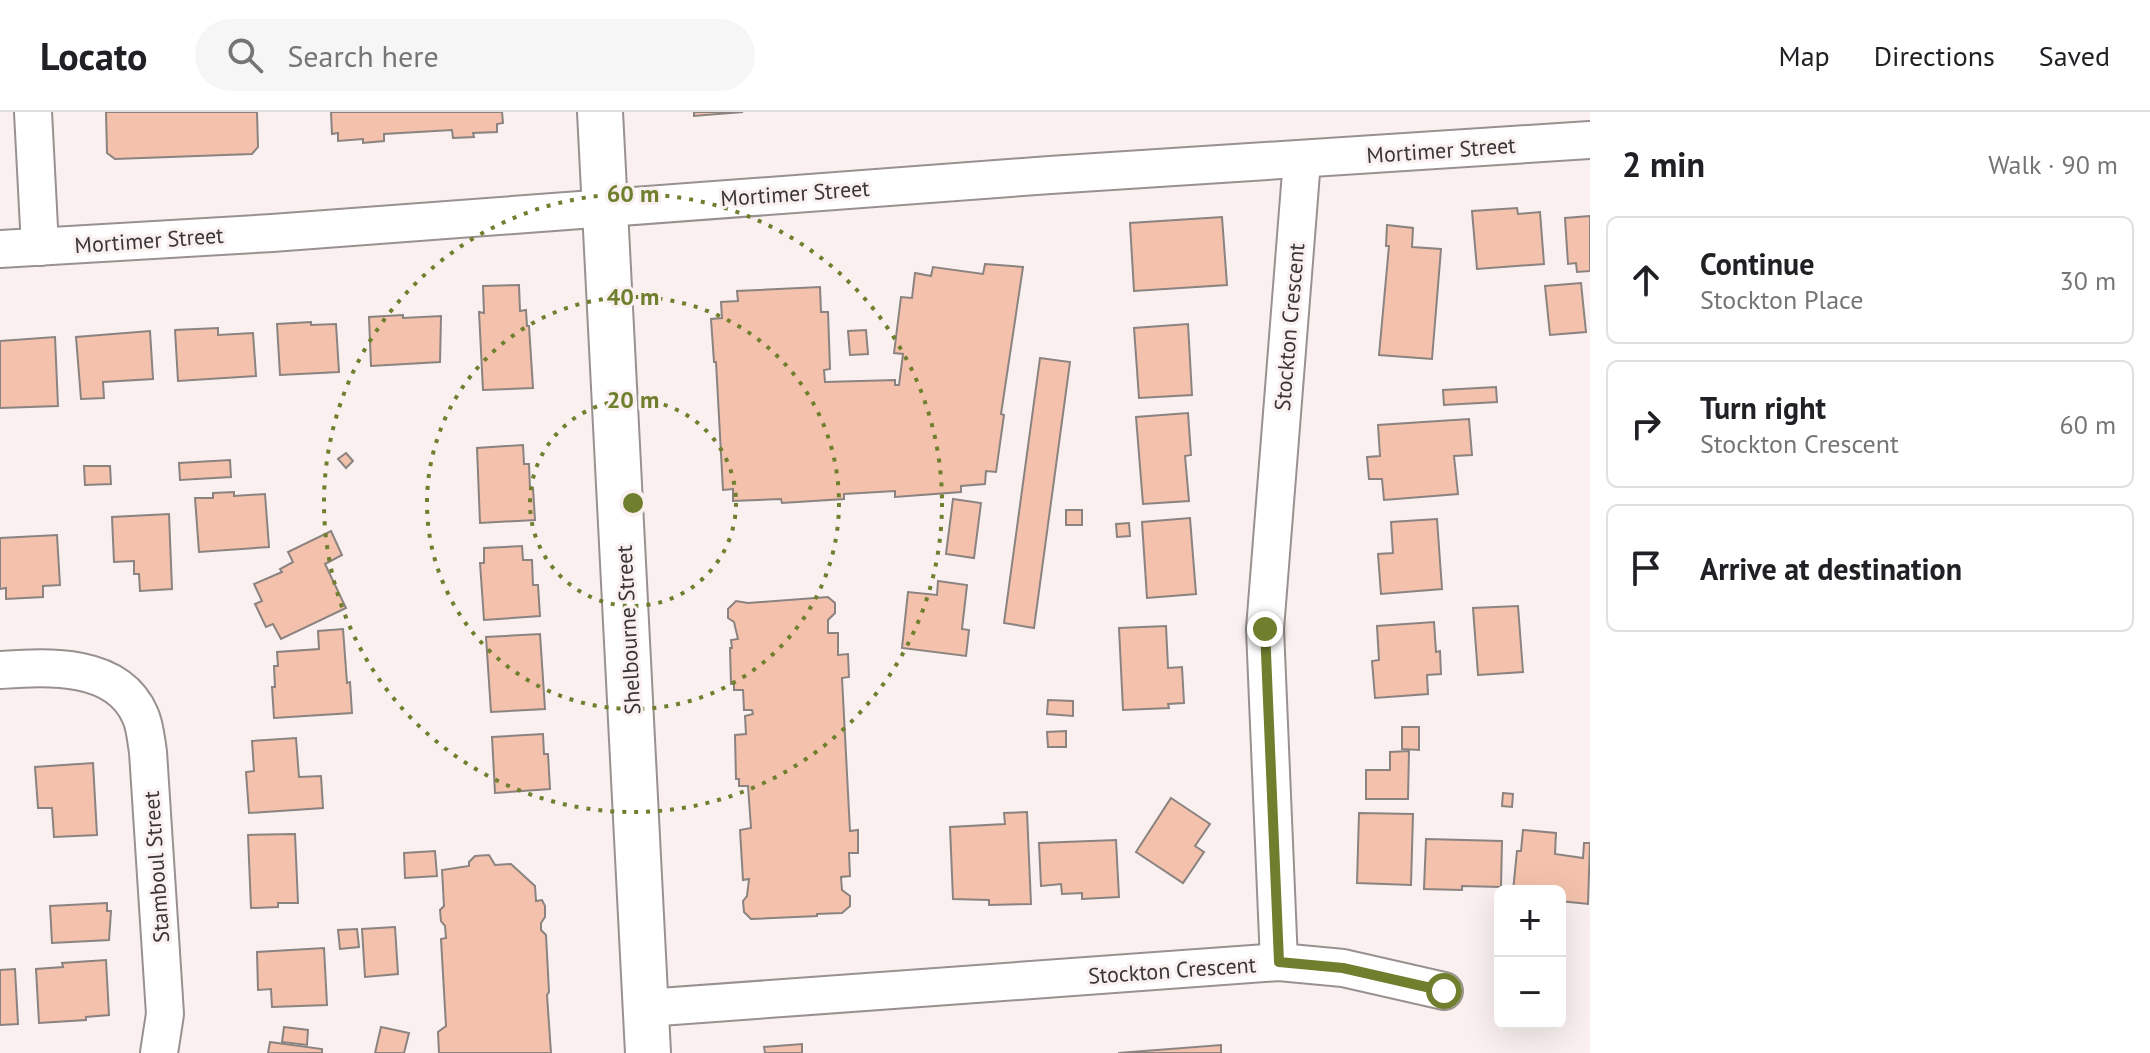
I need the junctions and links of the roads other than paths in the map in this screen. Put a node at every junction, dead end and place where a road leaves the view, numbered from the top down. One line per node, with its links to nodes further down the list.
1 (33, 112): 6 (street)
2 (600, 112): 5 (main road, Shelbourne Street)
3 (1590, 140): 4 (street, Mortimer Street)
4 (1302, 160): 5 (street, Mortimer Street); 9 (street, Stockton Crescent)
5 (604, 207): 6 (street, Mortimer Street); 11 (main road, Shelbourne Street)
6 (40, 247): 7 (street, Mortimer Street)
7 (0, 249)
8 (0, 670): 12 (street, Stamboul Street)
9 (1279, 962): 10 (street); 11 (street, Stockton Crescent)
10 (1444, 991)
11 (646, 1008): 13 (main road, Shelbourne Street)
12 (159, 1053)
13 (648, 1053)

